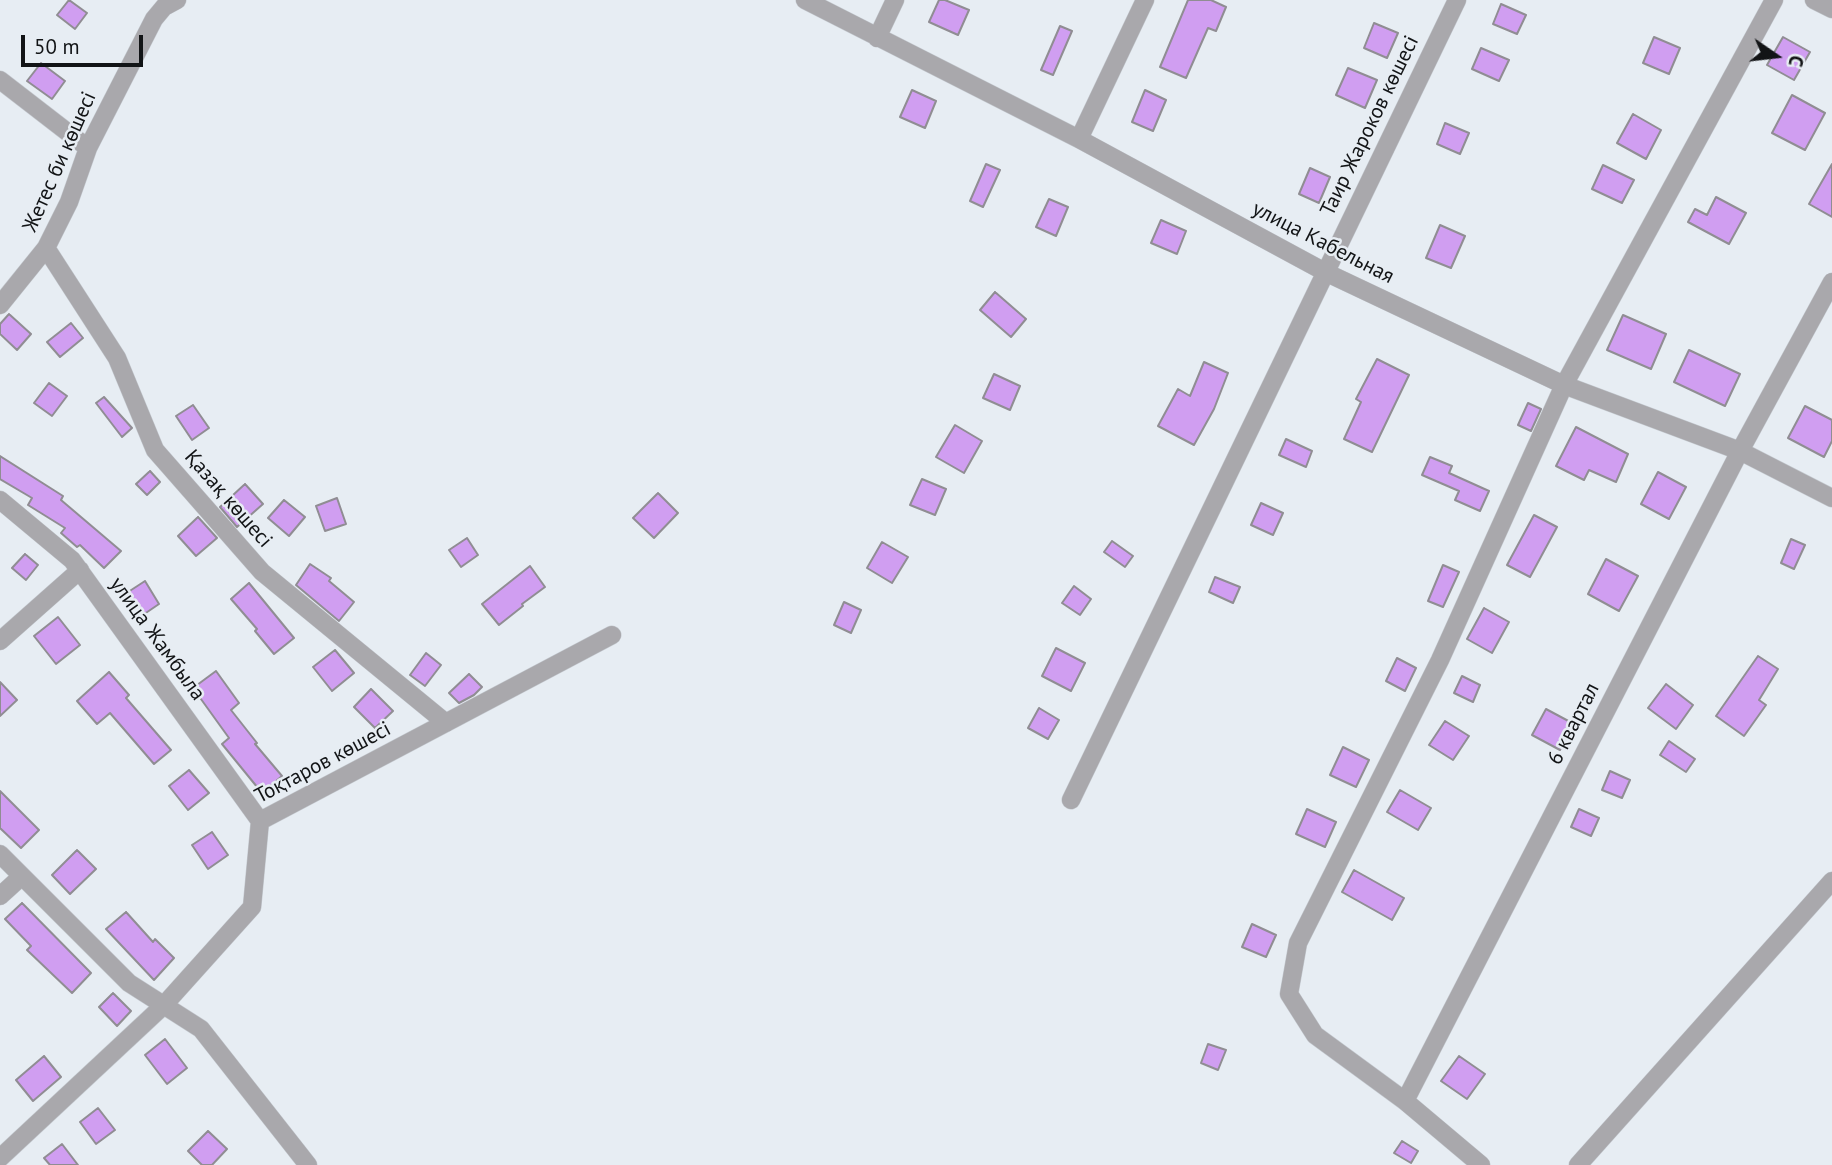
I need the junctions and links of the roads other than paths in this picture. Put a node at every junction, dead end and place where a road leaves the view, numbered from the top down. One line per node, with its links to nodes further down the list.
1 (806, 0): 9 (street, улица Кабельная)
2 (895, 0): 9 (street)
3 (1145, 0): 11 (street)
4 (1457, 0): 14 (street, Таир Жароков көшесі)
5 (1774, 0): 17 (street)
6 (1814, 0): 8 (street)
7 (165, 2): 12 (street, Жетес би көшесі)
8 (1832, 9)
9 (877, 38): 11 (street, улица Кабельная)
10 (0, 80): 12 (street)
11 (1079, 139): 14 (street, улица Кабельная)
12 (88, 148): 13 (street, Жетес би көшесі)
13 (46, 248): 16 (street, Жетес би көшесі); 24 (street, Қазақ көшесі)
14 (1325, 272): 17 (street, улица Кабельная); 25 (street, Таир Жароков көшесі)
15 (1832, 282): 18 (street, 6 квартал)
16 (0, 305)
17 (1564, 385): 18 (street, улица Кабельная); 32 (street)
18 (1740, 451): 19 (street, улица Кабельная); 32 (street, 6 квартал)
19 (1832, 498)
20 (0, 500): 21 (street, улица Жамбыла)
21 (80, 570): 23 (street); 26 (street, улица Жамбыла)
22 (612, 635): 24 (street, Тоқтаров көшесі)
23 (0, 641)
24 (446, 723): 26 (street, Тоқтаров көшесі)
25 (1071, 800)
26 (260, 821): 31 (street, Тоқтаров көшесі)
27 (0, 854): 28 (street)
28 (22, 876): 30 (street); 31 (street)
29 (1832, 881): 36 (street)
30 (0, 896)
31 (163, 1005): 33 (street, Тоқтаров көшесі); 34 (street)
32 (1405, 1101): 35 (street)
33 (0, 1158)
34 (308, 1165)
35 (1481, 1165)
36 (1578, 1165)

